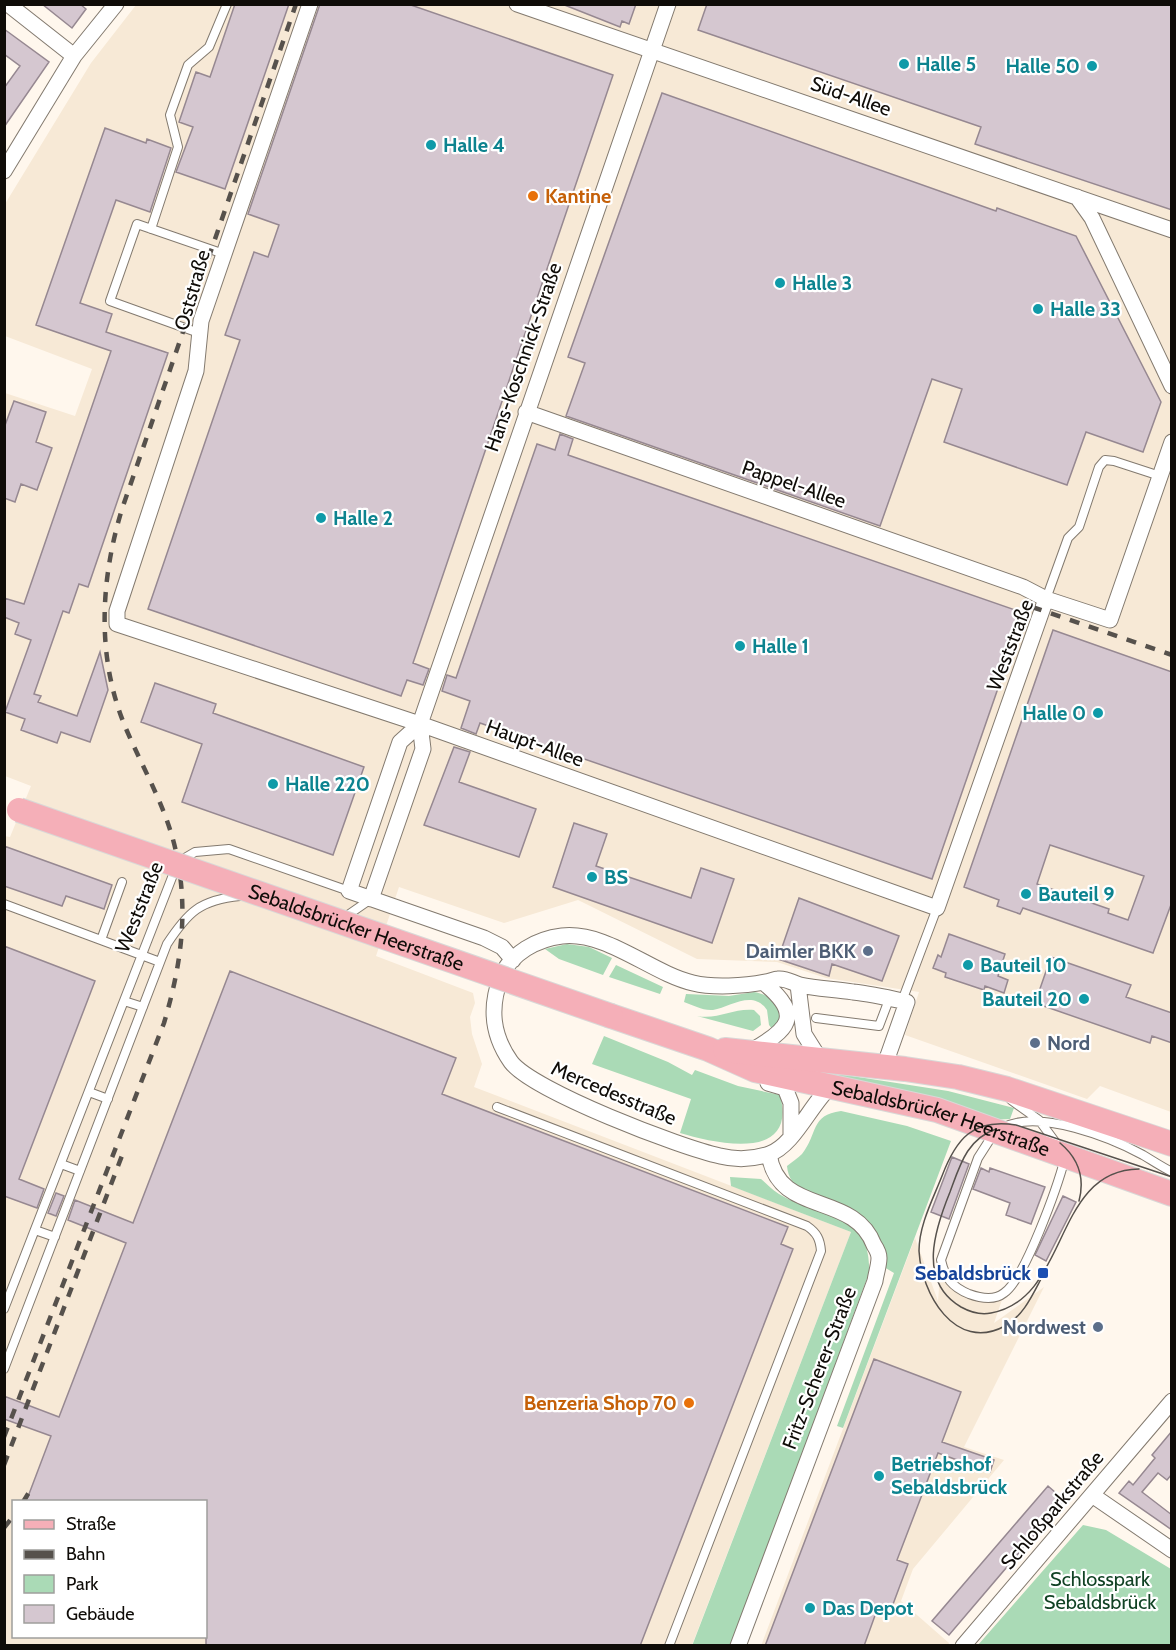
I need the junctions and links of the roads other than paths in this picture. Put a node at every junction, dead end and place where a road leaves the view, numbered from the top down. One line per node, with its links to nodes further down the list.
1 (8, 4): 8 (street)
2 (116, 4): 8 (street)
3 (227, 4): 11 (lane)
4 (310, 4): 13 (street, Oststraße)
5 (517, 4): 7 (street, Süd-Allee)
6 (668, 4): 7 (street, Hans-Koschnick-Straße)
7 (651, 51): 10 (street, Süd-Allee); 16 (street, Hans-Koschnick-Straße)
8 (74, 56): 9 (street)
9 (4, 171)
10 (1077, 197): 12 (street, Süd-Allee); 15 (street)
11 (151, 229): 13 (lane); 14 (lane)
12 (1172, 230)
13 (224, 254): 14 (street, Oststraße)
14 (199, 333): 20 (street, Oststraße)
15 (1172, 386)
16 (526, 411): 19 (street, Pappel-Allee); 21 (street, Hans-Koschnick-Straße)
17 (1172, 442): 18 (street, Weststraße)
18 (1160, 476): 19 (lane); 19 (street, Weststraße)
19 (1046, 599): 27 (street, Weststraße)
20 (117, 624): 21 (street, Haupt-Allee)
21 (420, 724): 24 (street, Hans-Koschnick-Straße); 25 (street, Hans-Koschnick-Straße); 27 (street, Haupt-Allee)
22 (12, 807): 38 (main road, Sebaldsbrücker Heerstraße, bridge)
23 (122, 882): 28 (lane)
24 (349, 891): 25 (street); 29 (lane, Weststraße)
25 (371, 899): 30 (street); 31 (lane, Weststraße)
26 (4, 904): 28 (lane)
27 (937, 908): 34 (lane)
28 (101, 940): 29 (lane)
29 (142, 955): 31 (lane); 35 (lane, Weststraße)
30 (513, 960): 32 (street, Mercedesstraße); 51 (street, Mercedesstraße)
31 (160, 962): 36 (lane, Weststraße)
32 (764, 983): 33 (street, Mercedesstraße); 38 (street)
33 (798, 985): 34 (street, Mercedesstraße); 39 (street)
34 (896, 999): 37 (lane); 40 (street)
35 (124, 1001): 36 (lane); 43 (lane, Weststraße)
36 (143, 1007): 44 (lane, Weststraße)
37 (816, 1018)
38 (752, 1061): 39 (main road, Sebaldsbrücker Heerstraße); 42 (main road, Sebaldsbrücker Heerstraße); 48 (street)
39 (821, 1061): 40 (main road, Sebaldsbrücker Heerstraße)
40 (884, 1067): 41 (main road, Sebaldsbrücker Heerstraße)
41 (988, 1085): 46 (lane); 49 (main road, Sebaldsbrücker Heerstraße)
42 (829, 1088): 47 (main road, Sebaldsbrücker Heerstraße); 48 (street, Mercedesstraße)
43 (89, 1092): 44 (lane); 53 (lane, Weststraße)
44 (108, 1099): 54 (lane, Weststraße)
45 (497, 1107): 64 (lane)
46 (1039, 1120): 47 (lane); 50 (lane); 52 (lane)
47 (994, 1133): 52 (main road, Sebaldsbrücker Heerstraße); 52 (lane)
48 (790, 1138): 51 (street, Mercedesstraße)
49 (1168, 1143): 50 (lane)
50 (1127, 1148): 55 (lane)
51 (769, 1154): 65 (street, Fritz-Scherer-Straße)
52 (1065, 1158): 56 (main road, Sebaldsbrücker Heerstraße)
53 (61, 1164): 54 (lane); 57 (lane, Weststraße)
54 (80, 1172): 58 (lane, Weststraße)
55 (1172, 1172)
56 (1172, 1194)
57 (35, 1230): 58 (lane); 59 (lane, Weststraße)
58 (55, 1238): 60 (lane, Weststraße)
59 (4, 1309)
60 (4, 1369)
61 (1172, 1401): 62 (street, Schloßparkstraße)
62 (1092, 1495): 63 (street); 66 (street, Schloßparkstraße)
63 (1172, 1550)
64 (669, 1646)
65 (738, 1646)
66 (963, 1646)

